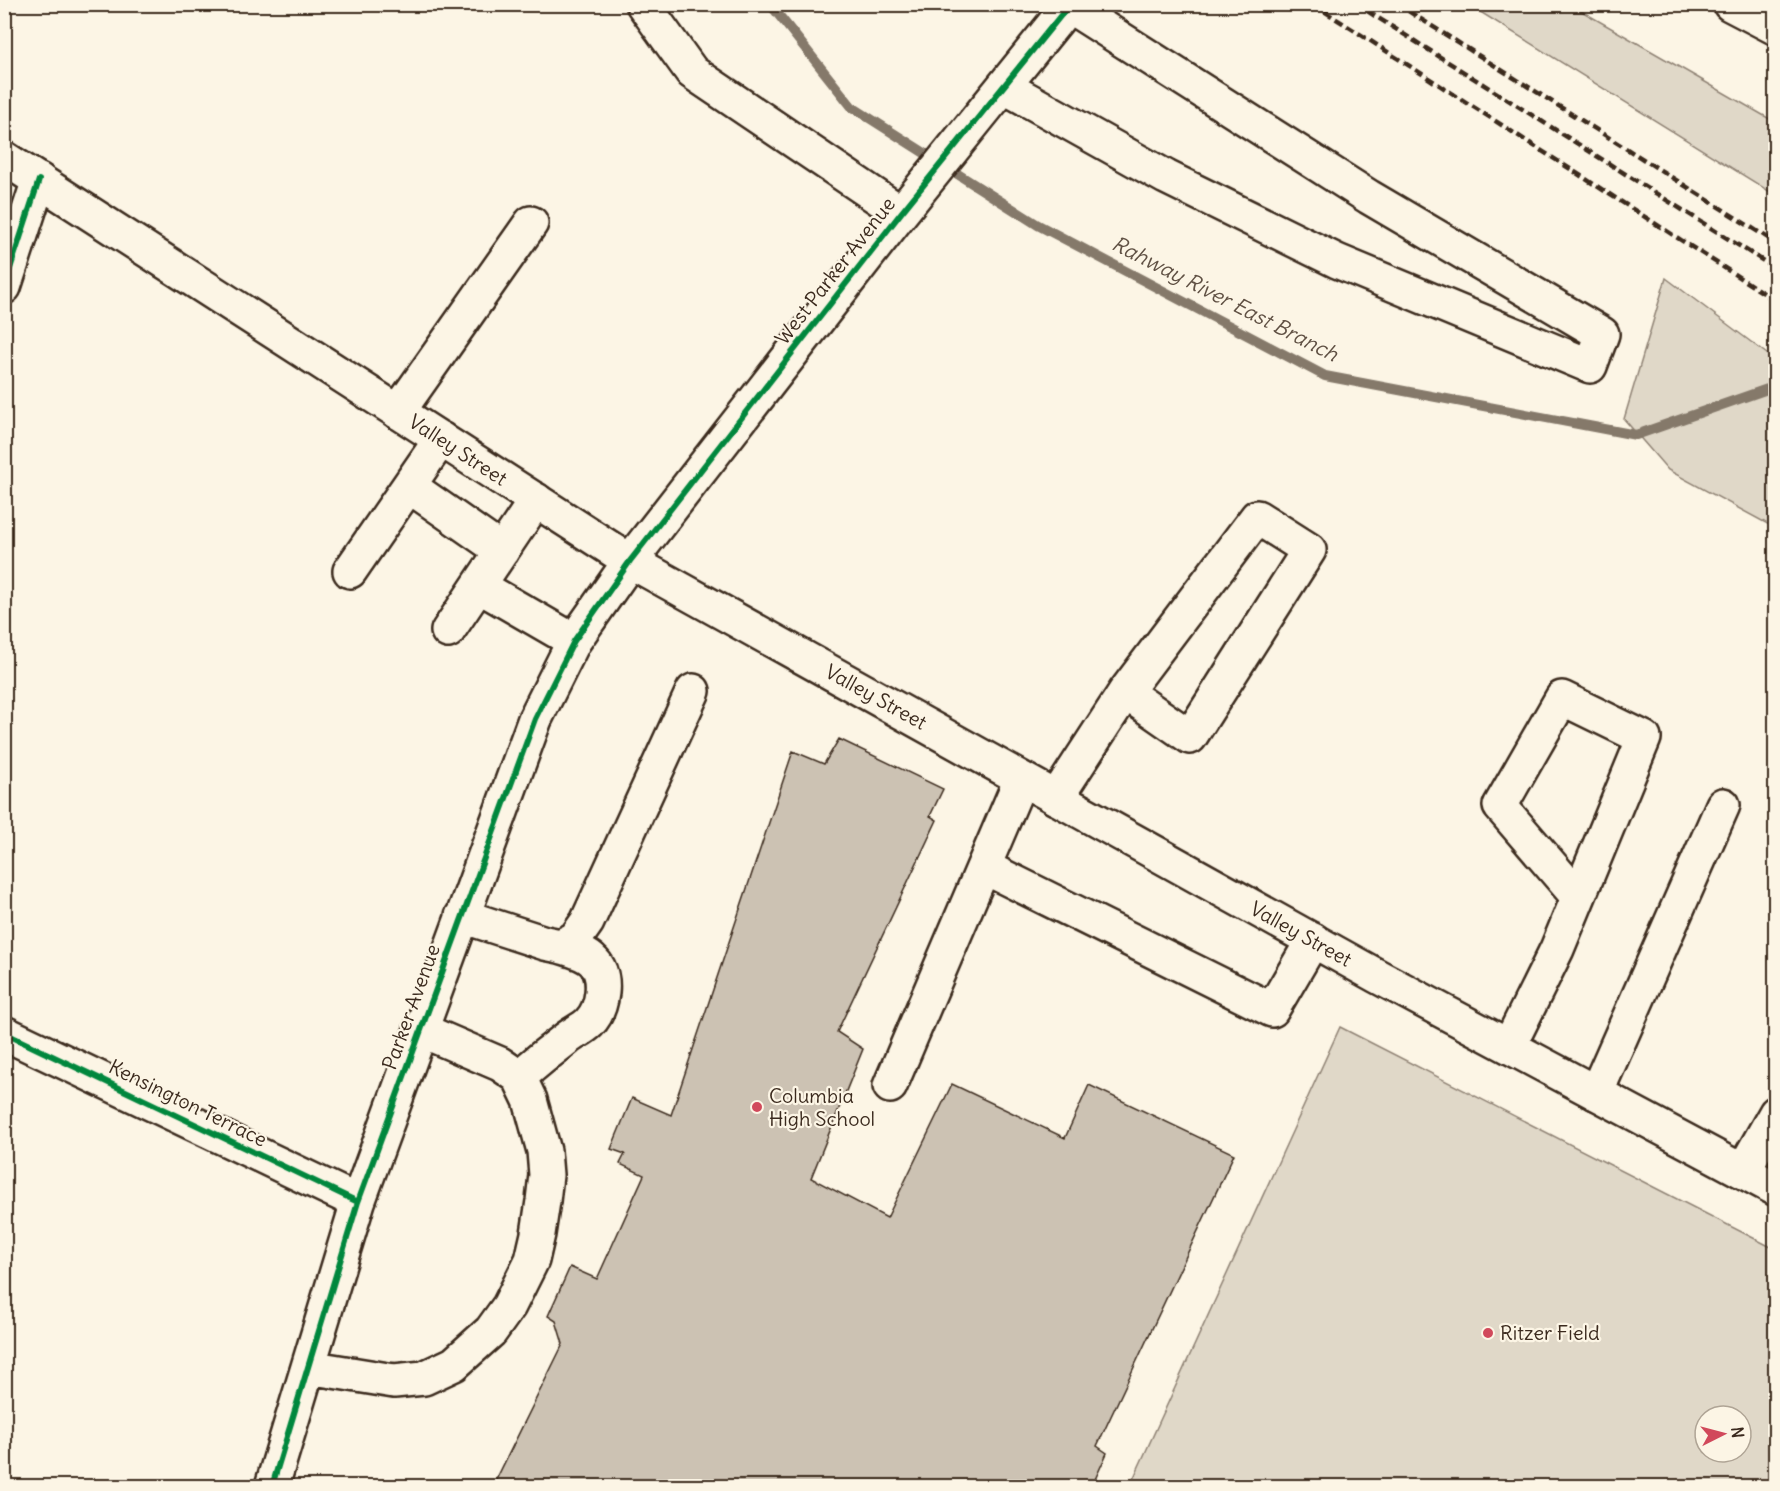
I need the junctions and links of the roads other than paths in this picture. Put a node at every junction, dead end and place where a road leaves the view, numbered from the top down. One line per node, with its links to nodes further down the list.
1 (643, 4): 8 (street)
2 (1730, 4): 4 (street)
3 (1070, 5): 5 (street, West Parker Avenue); 5 (street)
4 (1776, 28)
5 (1005, 87): 8 (street, West Parker Avenue)
6 (4, 158): 7 (street, Valley Street)
7 (39, 180): 10 (street); 11 (street, Valley Street)
8 (901, 213): 16 (street, West Parker Avenue)
9 (531, 222): 11 (street)
10 (4, 287)
11 (398, 411): 12 (street, Valley Street)
12 (441, 439): 13 (street); 14 (street, Valley Street)
13 (409, 486): 15 (street); 17 (street)
14 (536, 500): 15 (street); 16 (street, Valley Street)
15 (502, 551): 18 (street)
16 (630, 561): 20 (street, Parker Avenue); 23 (street, Valley Street)
17 (350, 571)
18 (479, 586): 19 (street); 20 (street)
19 (448, 631)
20 (574, 641): 28 (street, Parker Avenue)
21 (693, 691): 30 (street)
22 (1125, 692): 22 (street); 24 (street)
23 (1021, 778): 24 (street, Valley Street); 26 (street)
24 (1056, 798): 29 (street, Valley Street)
25 (1723, 805): 36 (street)
26 (984, 867): 29 (street); 35 (street)
27 (1578, 897): 27 (street); 33 (street)
28 (462, 916): 30 (street); 31 (street, Parker Avenue)
29 (1313, 940): 33 (street, Valley Street)
30 (560, 946): 34 (street)
31 (421, 1030): 34 (street); 40 (street, Parker Avenue)
32 (4, 1033): 40 (street, Kensington Terrace)
33 (1509, 1046): 36 (street, Valley Street)
34 (519, 1077): 41 (street)
35 (890, 1086)
36 (1596, 1093): 38 (street, Valley Street)
37 (1776, 1113): 38 (street)
38 (1743, 1171): 39 (street, Valley Street)
39 (1776, 1189)
40 (358, 1202): 41 (street, Parker Avenue)
41 (308, 1367): 42 (street, Parker Avenue)
42 (272, 1486)

